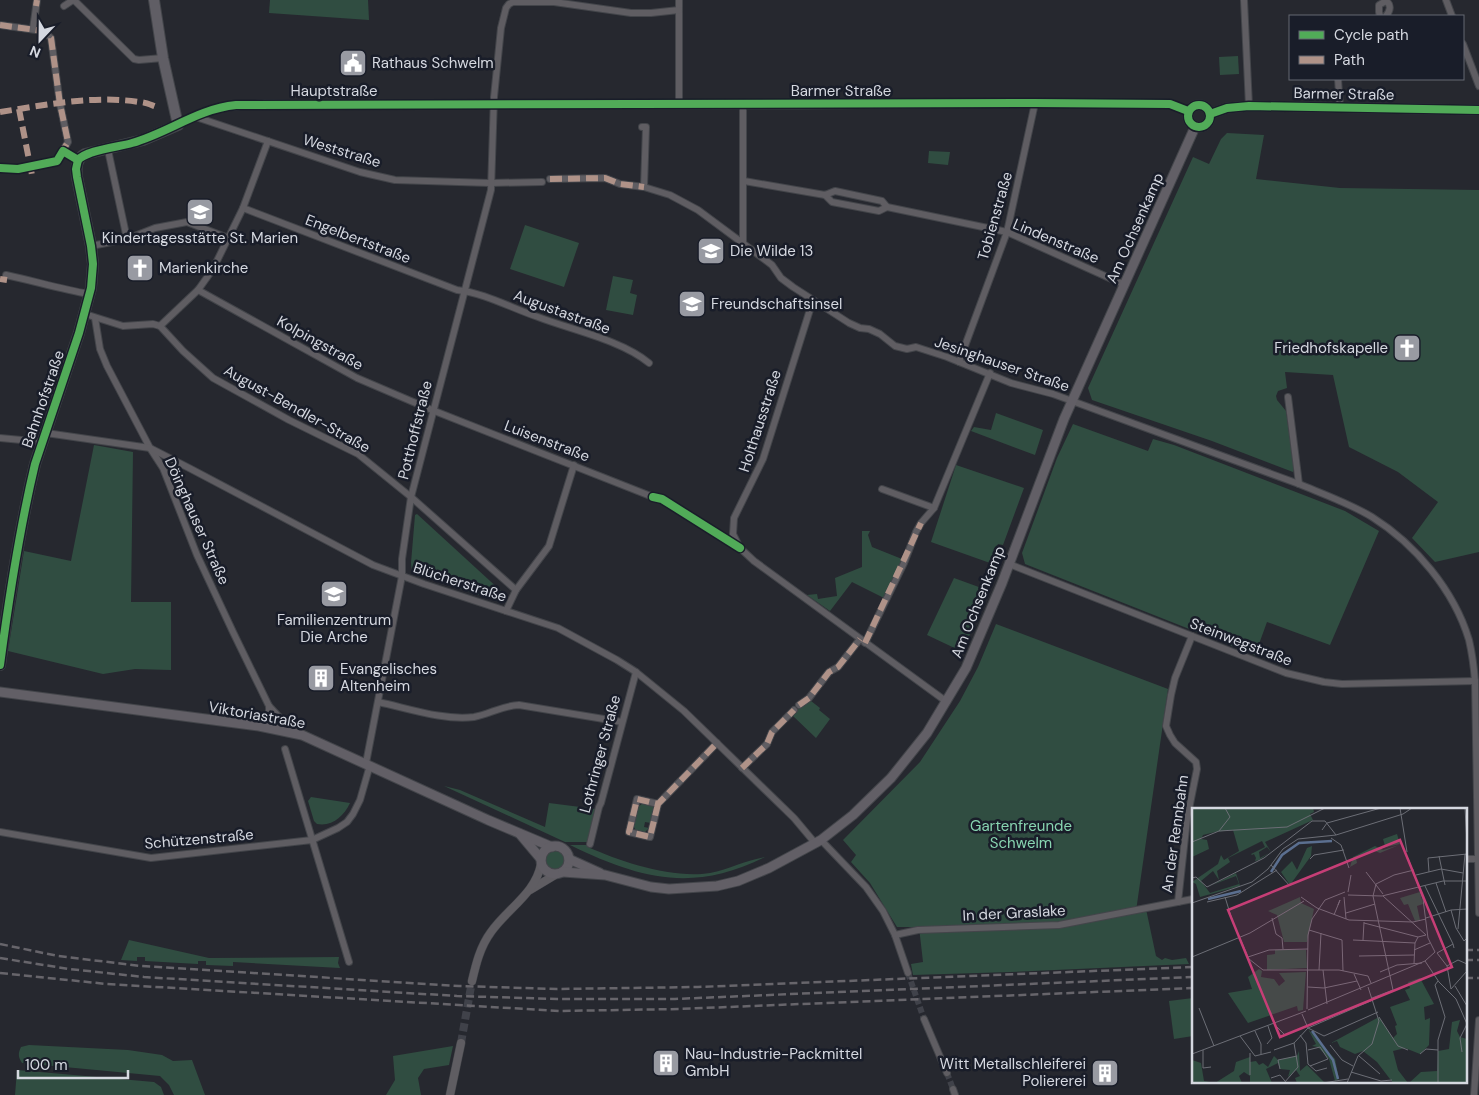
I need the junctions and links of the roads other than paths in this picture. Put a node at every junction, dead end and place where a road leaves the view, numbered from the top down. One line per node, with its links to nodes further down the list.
1 (37, 0): 13 (street)
2 (74, 0): 7 (street); 15 (street)
3 (154, 0): 15 (main road)
4 (679, 0): 8 (street)
5 (1244, 0): 22 (street)
6 (1446, 0): 11 (street)
7 (64, 6)
8 (679, 10): 19 (street, Potthoffstraße); 21 (street)
9 (1380, 15): 10 (street)
10 (1386, 15)
11 (1452, 15)
12 (0, 25): 13 (street)
13 (33, 29): 33 (street)
14 (1464, 47): 17 (street)
15 (163, 58): 28 (main road)
16 (1338, 80): 23 (street)
17 (1479, 86)
18 (1035, 103): 20 (street, Barmer Straße); 25 (street, Barmer Straße); 44 (street, Tobienstraße)
19 (493, 104): 21 (street, Barmer Straße); 27 (street, Hauptstraße); 39 (street, Potthoffstraße)
20 (743, 104): 21 (street, Barmer Straße); 37 (street)
21 (679, 105)
22 (1250, 106): 23 (main road, Barmer Straße); 26 (main road, Barmer Straße)
23 (1340, 108): 24 (main road, Barmer Straße)
24 (1479, 110)
25 (1188, 111): 26 (main road); 30 (main road)
26 (1210, 114): 30 (main road)
27 (192, 116): 28 (street, Hauptstraße); 31 (street, Weststraße)
28 (178, 125): 32 (main road)
29 (642, 127): 40 (street)
30 (1195, 127): 50 (main road, Am Ochsenkamp)
31 (268, 141): 39 (street, Weststraße); 43 (street)
32 (108, 150): 34 (main road); 46 (street)
33 (63, 151): 34 (street); 35 (street)
34 (78, 160): 48 (main road, Bahnhofstraße)
35 (0, 168)
36 (550, 179): 40 (street, Jesinghauser Straße)
37 (744, 181): 41 (street, Lindenstraße); 47 (street)
38 (542, 182): 39 (street)
39 (490, 183): 52 (street, Potthoffstraße)
40 (644, 187): 47 (street, Jesinghauser Straße)
41 (825, 195): 42 (street, Lindenstraße); 42 (street, Lindenstraße)
42 (887, 207): 44 (street, Lindenstraße)
43 (244, 208): 45 (street); 52 (street, Engelbertstraße)
44 (1007, 232): 50 (street, Lindenstraße); 57 (street, Tobienstraße)
45 (228, 238): 46 (street); 51 (street)
46 (127, 239): 48 (street)
47 (743, 244): 54 (street, Jesinghauser Straße)
48 (91, 246): 53 (main road, Bahnhofstraße)
49 (6, 276): 53 (street)
50 (1125, 285): 61 (main road, Am Ochsenkamp)
51 (198, 290): 56 (street); 62 (street, Kolpingstraße)
52 (465, 291): 58 (street, Augustastraße); 62 (street, Potthoffstraße)
53 (89, 294): 55 (main road, Bahnhofstraße)
54 (813, 300): 57 (street, Jesinghauser Straße); 77 (street, Holthausstraße)
55 (90, 316): 56 (street); 63 (main road, Bahnhofstraße); 65 (street, Döinghauser Straße)
56 (160, 326): 69 (street, August-Bendler-Straße)
57 (959, 362): 59 (street, Jesinghauser Straße)
58 (648, 363)
59 (990, 373): 61 (street, Jesinghauser Straße); 71 (street)
60 (1288, 397): 67 (street)
61 (1071, 401): 67 (street, Jesinghauser Straße); 72 (main road, Am Ochsenkamp)
62 (432, 410): 66 (street, Luisenstraße); 69 (street, Potthoffstraße)
63 (44, 437): 64 (street, Blücherstraße); 65 (street, Blücherstraße); 78 (main road, Bahnhofstraße)
64 (0, 438)
65 (150, 448): 73 (street, Blücherstraße); 84 (street, Döinghauser Straße)
66 (574, 465): 70 (street, Luisenstraße); 74 (street)
67 (1299, 484): 80 (street, Jesinghauser Straße)
68 (882, 489): 71 (street)
69 (411, 497): 73 (street, Potthoffstraße); 74 (street, August-Bendler-Straße)
70 (653, 497)
71 (934, 508): 77 (street)
72 (1009, 564): 76 (street, Steinwegstraße); 83 (main road, Am Ochsenkamp)
73 (402, 576): 75 (street, Blücherstraße); 82 (street, Potthoffstraße)
74 (516, 590): 75 (street)
75 (506, 611): 79 (street, Blücherstraße)
76 (1192, 636): 80 (street, Steinwegstraße); 106 (street, An der Rennbahn)
77 (863, 641): 83 (street); 91 (street)
78 (0, 665)
79 (636, 672): 85 (street, Lothringer Straße); 88 (street, Blücherstraße)
80 (1475, 681): 100 (street, Jesinghauser Straße)
81 (0, 692): 86 (main road, Viktoriastraße)
82 (378, 702): 85 (street); 90 (street, Potthoffstraße)
83 (947, 702): 96 (main road, Am Ochsenkamp)
84 (270, 706): 86 (street); 87 (street, Döinghauser Straße)
85 (622, 722): 97 (street, Lothringer Straße)
86 (259, 726): 87 (main road, Viktoriastraße)
87 (302, 735): 90 (main road, Viktoriastraße)
88 (717, 743): 91 (street, Blücherstraße); 92 (street)
89 (285, 749): 95 (street)
90 (368, 764): 94 (main road, Viktoriastraße); 95 (street, Potthoffstraße)
91 (742, 768): 96 (street, Blücherstraße)
92 (658, 804): 92 (street)
93 (0, 832): 95 (street, Schützenstraße)
94 (520, 834): 98 (main road, Viktoriastraße); 101 (main road, Viktoriastraße)
95 (312, 840): 109 (street)
96 (818, 841): 103 (main road, Am Ochsenkamp); 108 (street, Blücherstraße)
97 (590, 844)
98 (552, 847): 99 (main road); 101 (main road)
99 (569, 858): 102 (main road); 103 (main road, Am Ochsenkamp)
100 (1478, 859): 107 (street, Jesinghauser Straße)
101 (541, 862): 102 (main road); 104 (street)
102 (559, 874): 103 (main road, Am Ochsenkamp); 104 (street)
103 (605, 875)
104 (527, 893): 111 (street)
105 (1192, 900): 106 (street, In der Graslake)
106 (1178, 902): 108 (street, In der Graslake)
107 (1479, 912)
108 (895, 935): 110 (street, Blücherstraße)
109 (348, 962)
110 (908, 973)
111 (472, 981)
112 (924, 1018): 115 (street)
113 (1479, 1020): 117 (street)
114 (460, 1042): 116 (street)
115 (947, 1073)
116 (450, 1095)
117 (1474, 1095)

